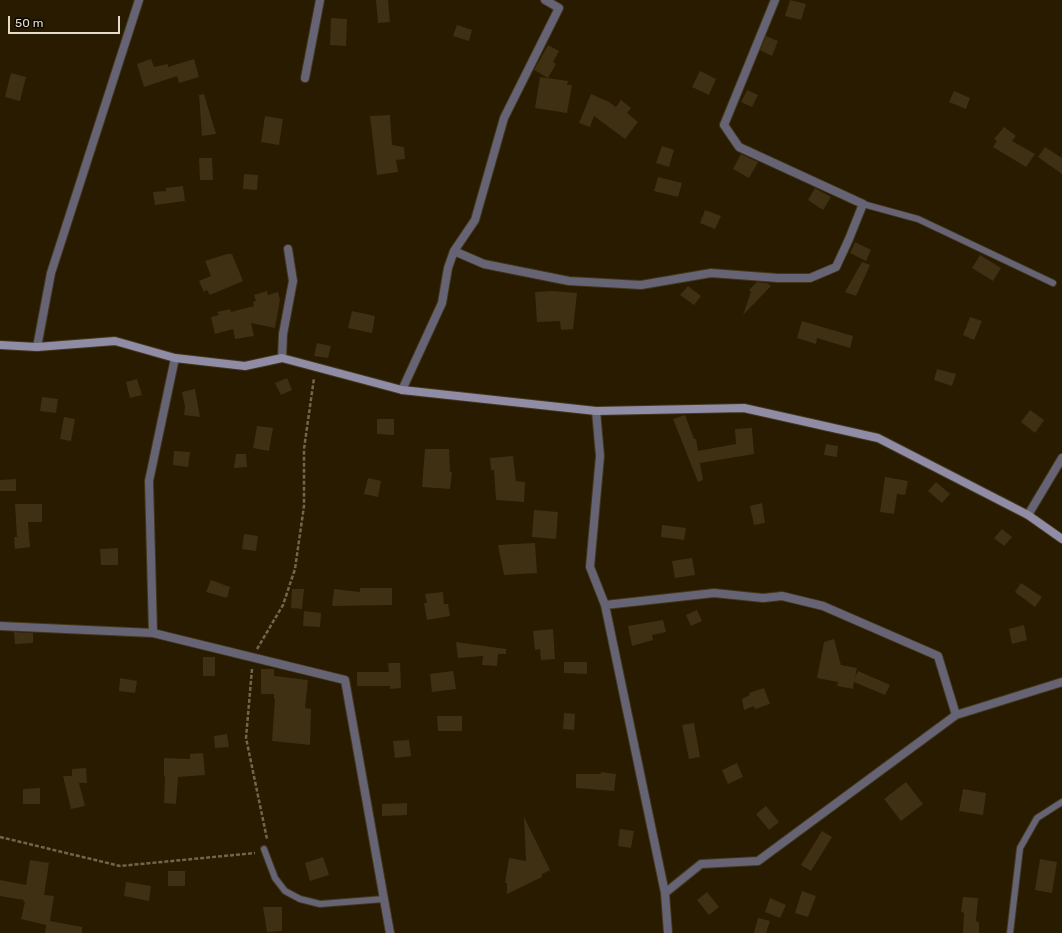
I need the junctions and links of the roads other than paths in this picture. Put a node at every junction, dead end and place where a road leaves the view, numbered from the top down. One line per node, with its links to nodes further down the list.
1 (139, 0): 11 (street)
2 (320, 0): 5 (street)
3 (545, 0): 8 (street)
4 (775, 0): 6 (street)
5 (305, 78)
6 (863, 204): 8 (street); 9 (lane)
7 (288, 249): 13 (street)
8 (454, 251): 14 (street)
9 (1054, 283)
10 (0, 345): 11 (street)
11 (37, 348): 12 (street)
12 (175, 358): 13 (street); 21 (street)
13 (282, 358): 14 (street)
14 (402, 390): 15 (street)
15 (596, 411): 17 (street); 19 (street)
16 (1062, 458): 17 (street)
17 (1028, 515): 18 (street)
18 (1062, 539)
19 (605, 605): 23 (street); 26 (street)
20 (0, 626): 21 (street)
21 (153, 633): 27 (street)
22 (1062, 682): 23 (street)
23 (956, 715): 26 (street)
24 (1062, 802): 30 (lane)
25 (264, 849): 27 (lane)
26 (665, 893): 29 (street)
27 (384, 899): 28 (street)
28 (390, 933)
29 (668, 933)
30 (1010, 933)

